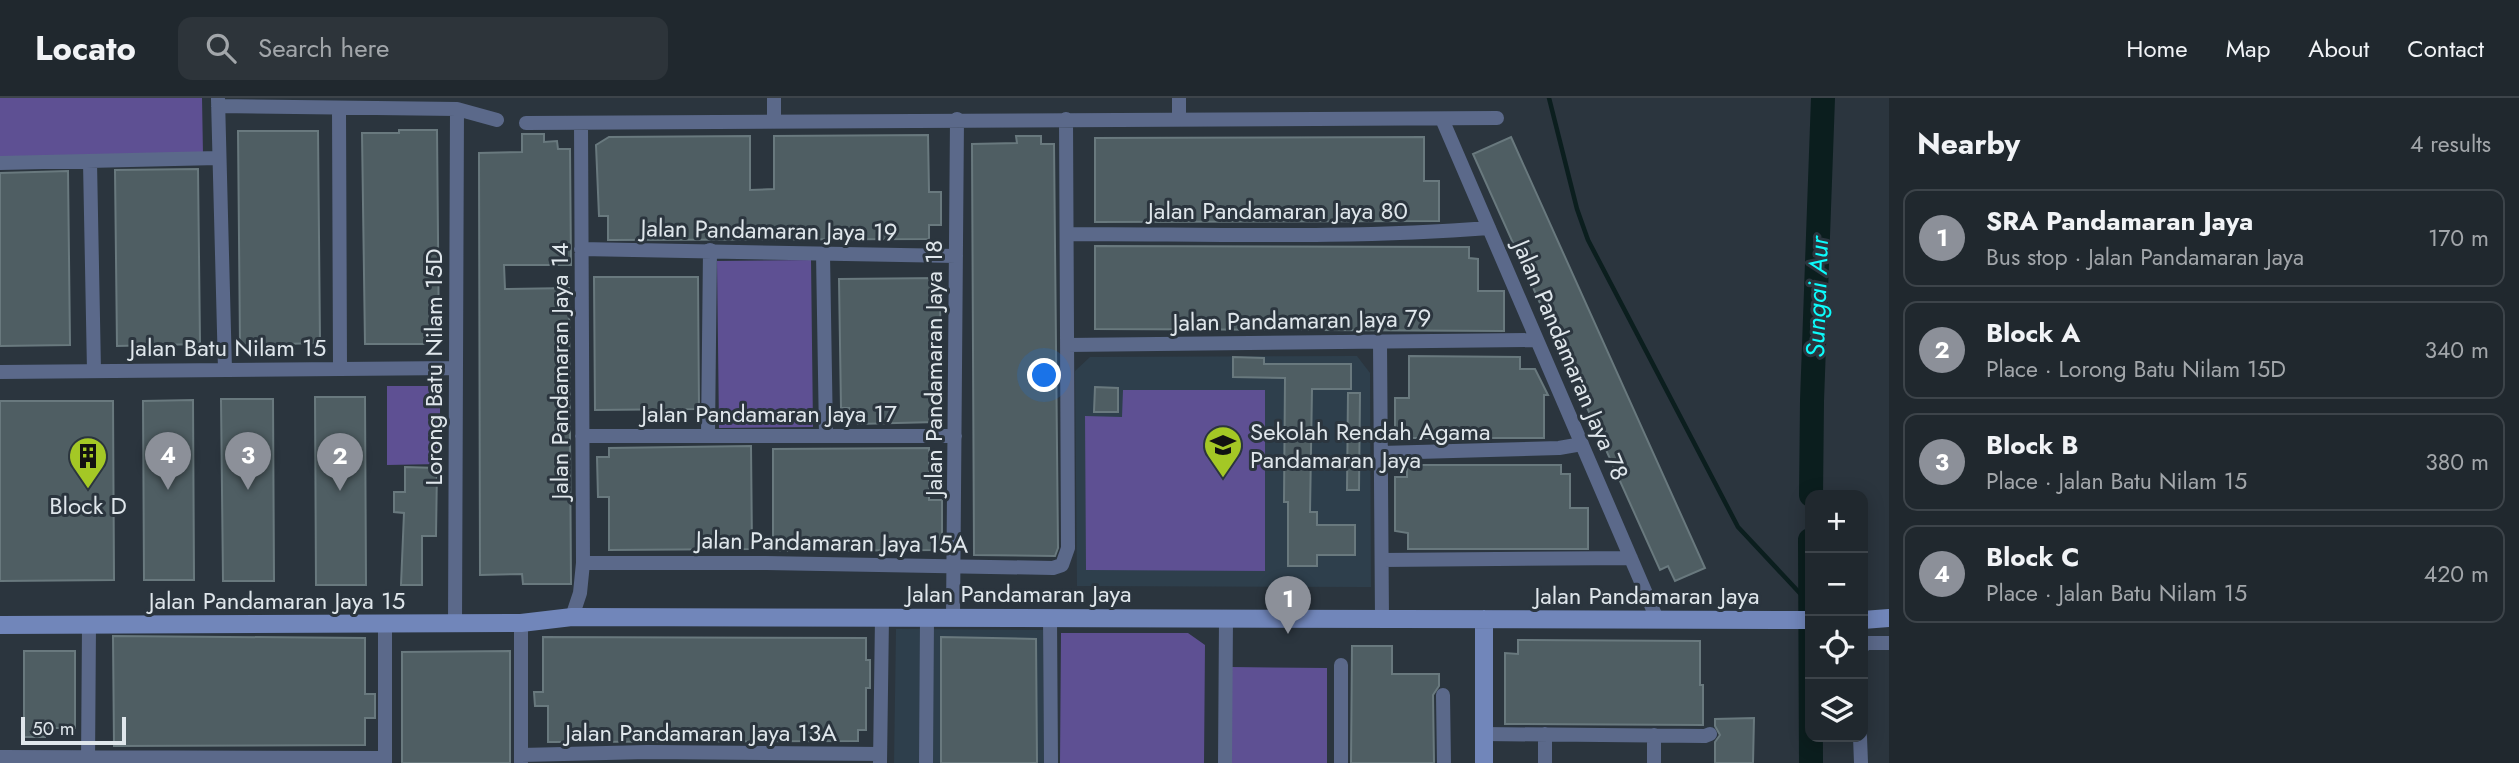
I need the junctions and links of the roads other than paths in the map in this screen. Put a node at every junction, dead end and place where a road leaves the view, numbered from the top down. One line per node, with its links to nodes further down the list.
1 (774, 98): 12 (street)
2 (1179, 98): 9 (street)
3 (218, 102): 4 (street); 15 (street)
4 (339, 108): 5 (street); 28 (street)
5 (457, 109): 11 (street); 27 (street, Lorong Batu Nilam 15D)
6 (1497, 118): 10 (street)
7 (957, 119): 8 (street); 12 (street); 23 (street, Jalan Pandamaran Jaya 18)
8 (1066, 119): 9 (street); 19 (street)
9 (1179, 119): 10 (street)
10 (1443, 119): 18 (street, Jalan Pandamaran Jaya 78)
11 (497, 120)
12 (774, 120): 14 (street)
13 (526, 123): 14 (street)
14 (580, 123): 20 (street, Jalan Pandamaran Jaya 14)
15 (218, 158): 16 (street); 29 (street)
16 (90, 162): 17 (street); 30 (street)
17 (0, 163)
18 (1489, 228): 19 (street, Jalan Pandamaran Jaya 80); 24 (street, Jalan Pandamaran Jaya 78)
19 (1067, 234): 26 (street)
20 (581, 249): 21 (street, Jalan Pandamaran Jaya 19); 34 (street, Jalan Pandamaran Jaya 14)
21 (709, 250): 22 (street, Jalan Pandamaran Jaya 19); 32 (street)
22 (823, 254): 23 (street, Jalan Pandamaran Jaya 19); 33 (street)
23 (956, 256): 35 (street, Jalan Pandamaran Jaya 18)
24 (1538, 340): 25 (street, Jalan Pandamaran Jaya 79); 36 (street, Jalan Pandamaran Jaya 78)
25 (1380, 342): 26 (street, Jalan Pandamaran Jaya 79); 37 (street)
26 (1067, 345): 41 (street, Jalan Pandamaran Jaya 15A)
27 (455, 368): 28 (street, Jalan Batu Nilam 15); 57 (street, Lorong Batu Nilam 15D)
28 (340, 369): 29 (street, Jalan Batu Nilam 15)
29 (225, 370): 30 (street, Jalan Batu Nilam 15)
30 (94, 371): 31 (street, Jalan Batu Nilam 15)
31 (0, 372)
32 (708, 435): 33 (street, Jalan Pandamaran Jaya 17); 34 (street, Jalan Pandamaran Jaya 17)
33 (826, 435): 35 (street, Jalan Pandamaran Jaya 17)
34 (582, 436): 40 (street, Jalan Pandamaran Jaya 14)
35 (955, 436): 41 (street, Jalan Pandamaran Jaya 18)
36 (1582, 444): 37 (street); 38 (street, Jalan Pandamaran Jaya 78)
37 (1381, 453): 39 (street)
38 (1631, 558): 39 (street); 52 (street, Jalan Pandamaran Jaya 78)
39 (1382, 560): 50 (street)
40 (583, 563): 41 (street, Jalan Pandamaran Jaya 15A); 42 (street, Jalan Pandamaran Jaya 14)
41 (954, 566): 46 (street, Jalan Pandamaran Jaya 18)
42 (572, 617): 43 (main road, Jalan Pandamaran Jaya); 44 (main road, Jalan Pandamaran Jaya)
43 (882, 617): 45 (main road, Jalan Pandamaran Jaya); 73 (street)
44 (554, 618): 56 (main road, Jalan Pandamaran Jaya 15)
45 (927, 618): 46 (main road, Jalan Pandamaran Jaya); 76 (street)
46 (953, 618): 47 (main road, Jalan Pandamaran Jaya)
47 (1050, 618): 48 (main road, Jalan Pandamaran Jaya); 77 (street)
48 (1226, 618): 50 (main road, Jalan Pandamaran Jaya); 78 (street)
49 (1889, 618): 54 (main road)
50 (1382, 619): 51 (main road, Jalan Pandamaran Jaya)
51 (1484, 619): 52 (main road, Jalan Pandamaran Jaya); 64 (main road)
52 (1657, 619): 53 (main road, Jalan Pandamaran Jaya)
53 (1805, 620)
54 (1868, 620)
55 (386, 623): 57 (main road, Jalan Pandamaran Jaya 15); 59 (main road, Jalan Pandamaran Jaya 15); 75 (street)
56 (522, 623): 57 (main road, Jalan Pandamaran Jaya 15); 71 (street)
57 (455, 624)
58 (0, 625): 59 (main road, Jalan Pandamaran Jaya 15)
59 (89, 625): 74 (street)
60 (1889, 643): 61 (street)
61 (1868, 644)
62 (1341, 665): 79 (street)
63 (1443, 695): 80 (street)
64 (1484, 734): 65 (street); 81 (main road)
65 (1545, 734): 67 (street); 82 (street)
66 (1710, 734): 67 (street)
67 (1654, 735): 83 (street)
68 (1860, 742): 84 (street)
69 (0, 757): 74 (street)
70 (648, 758): 71 (street, Jalan Pandamaran Jaya 13A); 72 (street, Jalan Pandamaran Jaya 13A)
71 (521, 759)
72 (750, 759): 73 (street, Jalan Pandamaran Jaya 13A)
73 (880, 759)
74 (88, 760): 75 (street)
75 (386, 761)
76 (926, 763)
77 (1051, 763)
78 (1225, 763)
79 (1341, 763)
80 (1444, 763)
81 (1484, 763)
82 (1545, 763)
83 (1654, 763)
84 (1861, 763)

